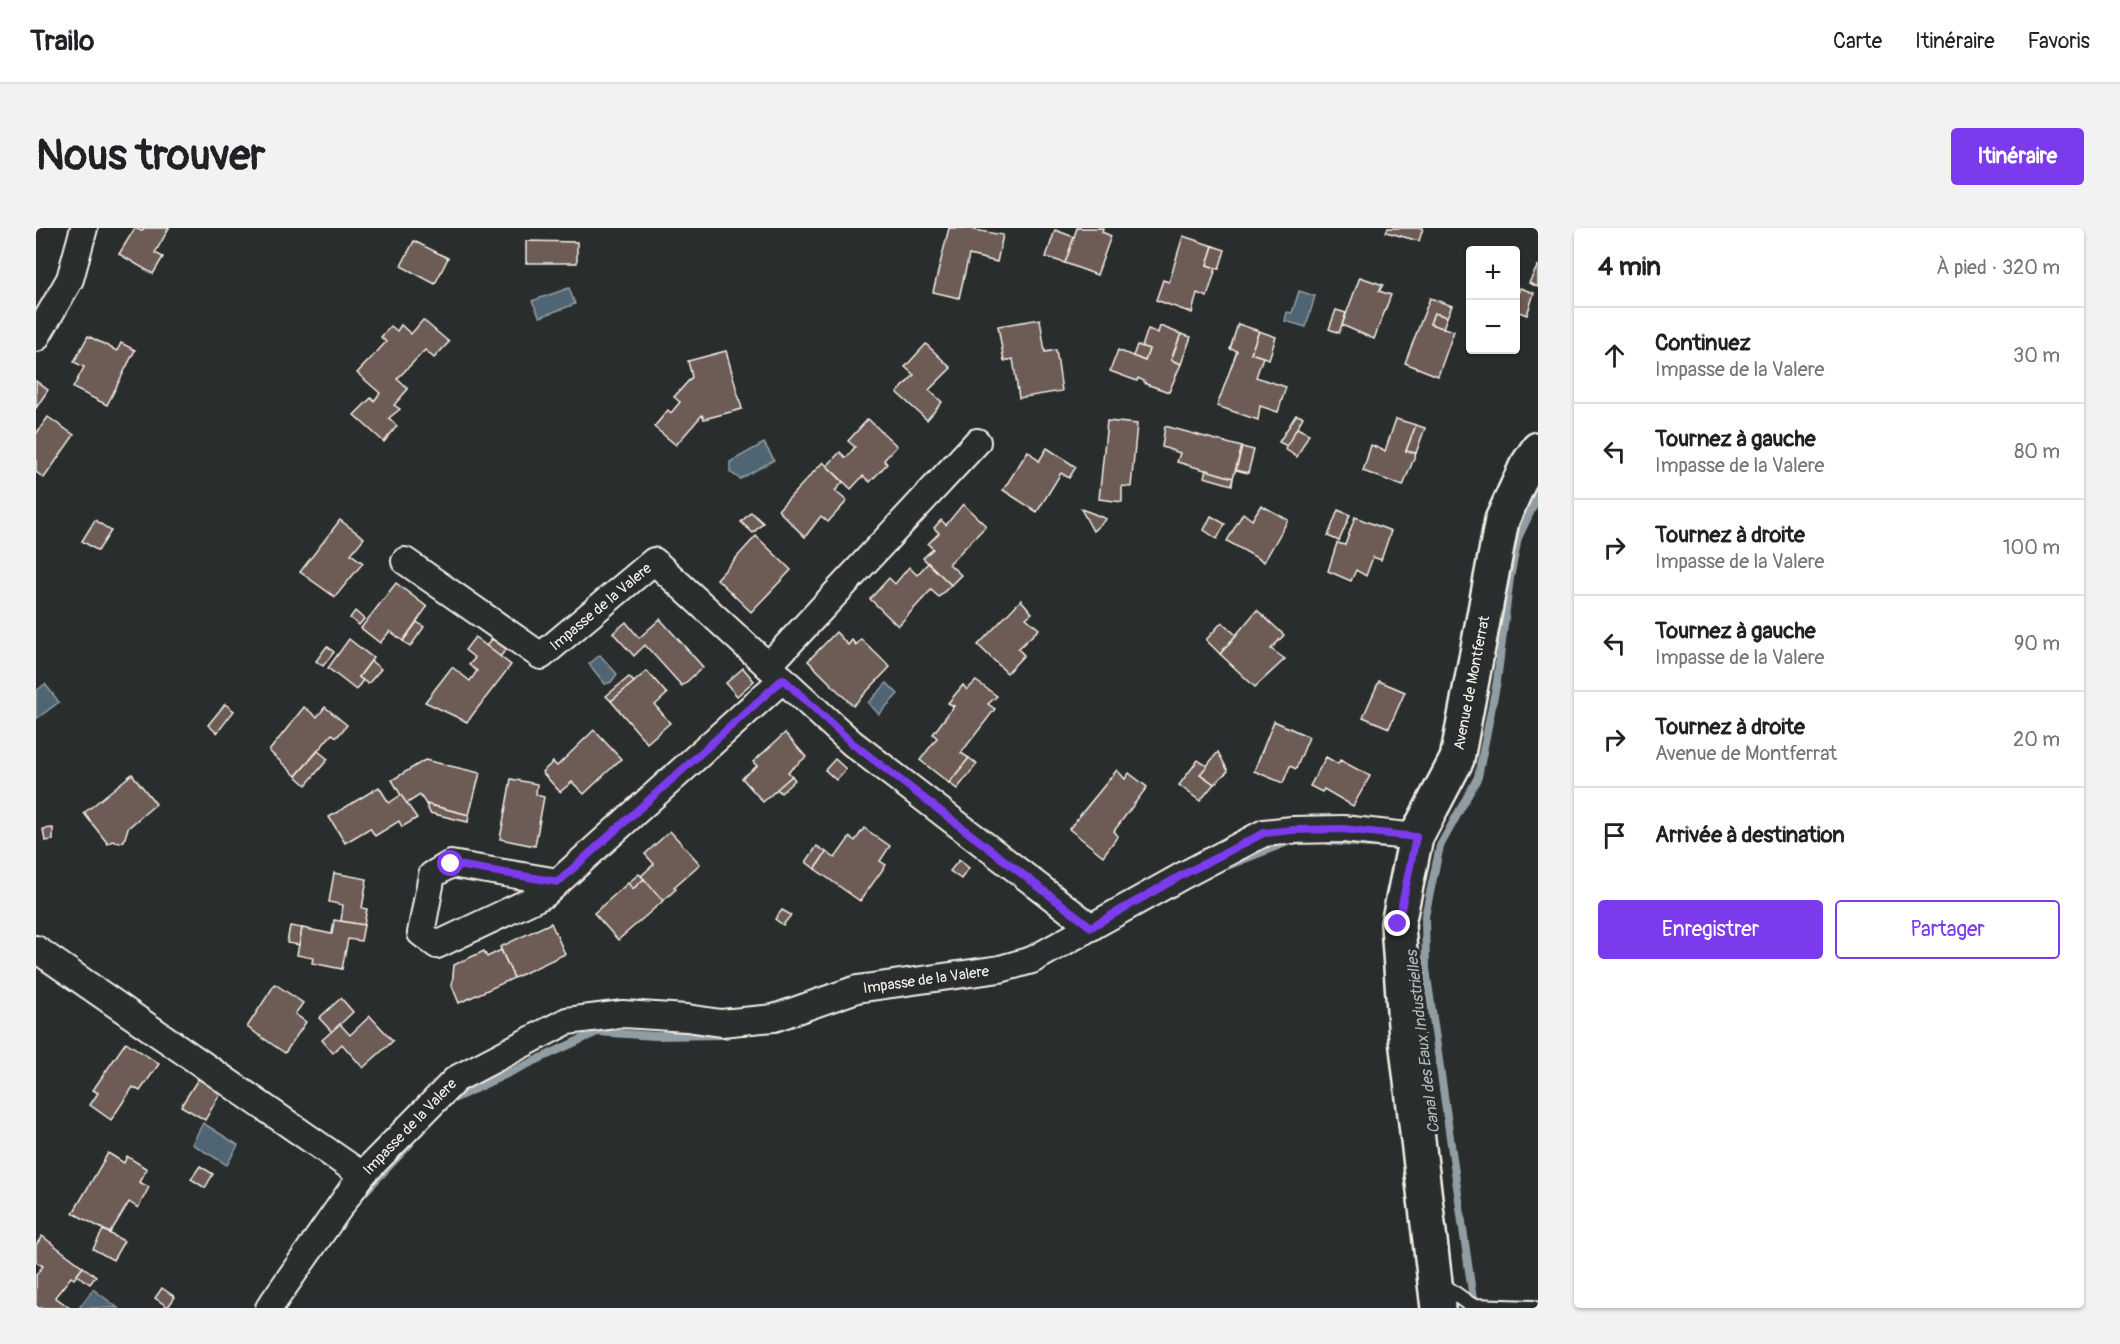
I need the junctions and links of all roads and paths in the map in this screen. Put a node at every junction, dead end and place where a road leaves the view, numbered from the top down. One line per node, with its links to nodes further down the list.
1 (84, 228): 2 (street)
2 (36, 338)
3 (977, 442): 6 (street)
4 (1538, 449): 7 (street, Avenue de Montferrat)
5 (405, 561): 6 (street, Impasse de la Valere)
6 (775, 672): 8 (street); 9 (street, Impasse de la Valere)
7 (1416, 837): 9 (street, Impasse de la Valere); 12 (street, Avenue de Montferrat)
8 (558, 882): 8 (street)
9 (1091, 927): 11 (street, Impasse de la Valere)
10 (36, 949): 11 (street)
11 (362, 1176): 13 (street, Impasse de la Valere)
12 (1437, 1294): 14 (lane)
13 (269, 1308)
14 (1533, 1308)

